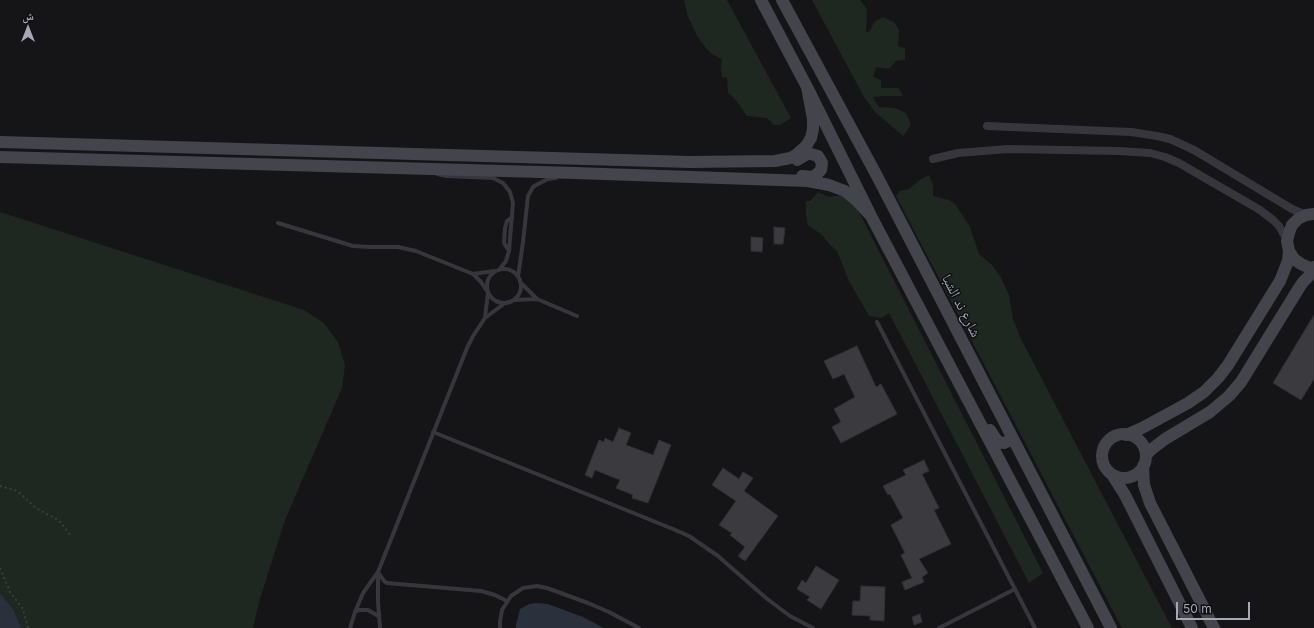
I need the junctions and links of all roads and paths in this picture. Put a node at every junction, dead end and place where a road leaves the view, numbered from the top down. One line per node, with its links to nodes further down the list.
1 (761, 0): 3 (street)
2 (782, 0): 34 (street, شارع ند الشبا)
3 (807, 87): 9 (street); 15 (street)
4 (987, 126): 14 (street)
5 (0, 142): 6 (street)
6 (300, 150): 9 (street); 10 (street)
7 (0, 157): 10 (street)
8 (933, 159): 17 (street)
9 (752, 162): 13 (street)
10 (299, 165): 11 (street)
11 (426, 169): 12 (street); 19 (lane)
12 (576, 173): 13 (street); 22 (lane)
13 (752, 180): 15 (street)
14 (1312, 214): 17 (street)
15 (871, 216): 31 (street)
16 (278, 223): 21 (lane)
17 (1288, 246): 18 (street); 33 (street)
18 (1314, 268)
19 (497, 270): 21 (lane); 22 (lane); 24 (lane)
20 (1314, 272): 35 (street)
21 (472, 274): 24 (lane)
22 (518, 277): 23 (lane)
23 (520, 282): 25 (lane); 26 (lane)
24 (488, 292): 27 (lane); 29 (lane)
25 (537, 299): 26 (lane); 28 (lane)
26 (513, 300): 27 (lane)
27 (505, 303): 29 (lane)
28 (577, 316)
29 (485, 318): 32 (lane)
30 (877, 322): 41 (lane)
31 (977, 418): 34 (street); 53 (street)
32 (433, 432): 40 (lane); 50 (lane)
33 (1126, 435): 35 (street); 36 (street)
34 (1013, 438): 54 (street, شارع ند الشبا)
35 (1145, 461): 36 (street); 56 (street)
36 (1113, 476): 55 (street)
37 (0, 486): 38 (path)
38 (70, 536)
39 (0, 568): 45 (path)
40 (378, 572): 42 (lane); 43 (lane); 44 (lane)
41 (1015, 589): 51 (lane); 52 (lane)
42 (507, 601): 48 (lane); 49 (lane)
43 (355, 612): 44 (lane); 46 (lane)
44 (379, 616): 47 (lane)
45 (28, 628)
46 (350, 628)
47 (380, 628)
48 (500, 628)
49 (638, 628)
50 (813, 628)
51 (939, 628)
52 (1035, 628)
53 (1088, 628)
54 (1111, 628)
55 (1192, 628)
56 (1214, 628)

